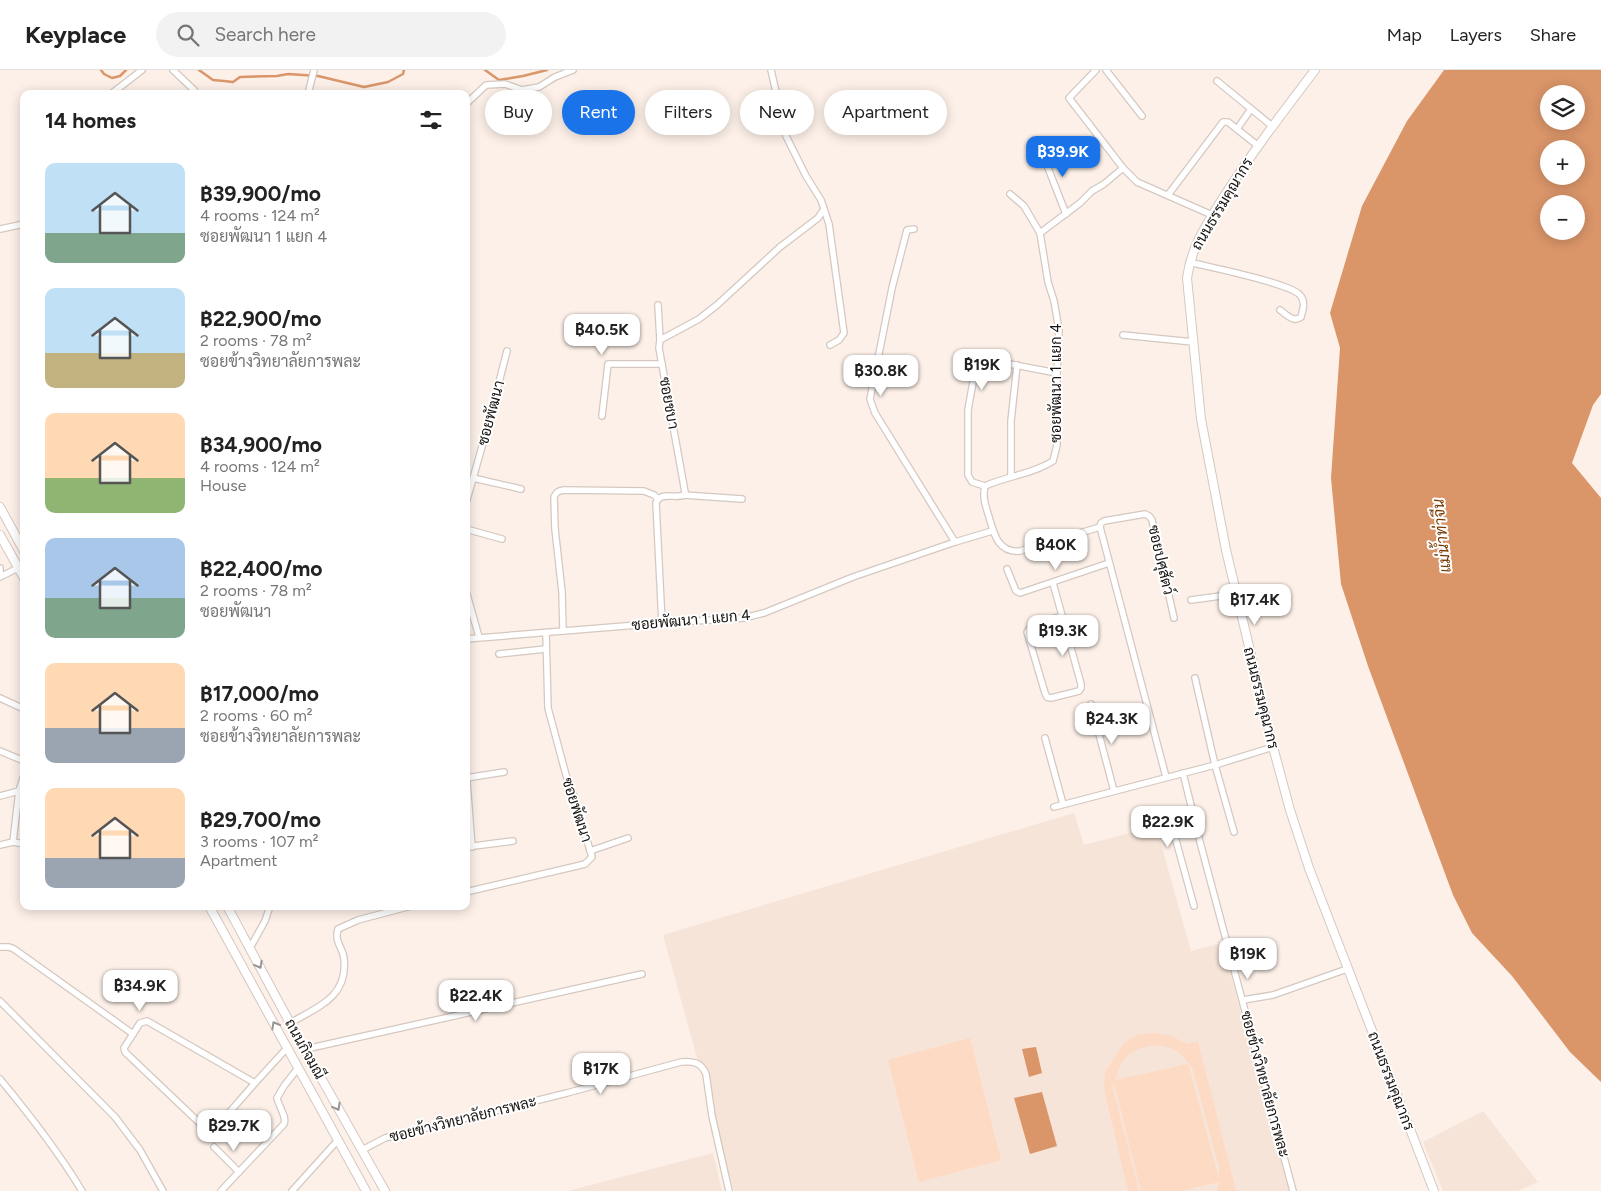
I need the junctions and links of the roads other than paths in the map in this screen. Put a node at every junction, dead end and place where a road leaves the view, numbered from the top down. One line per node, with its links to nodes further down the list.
1 (142, 70): 10 (street)
2 (174, 70): 11 (street)
3 (314, 70): 12 (street)
4 (573, 70): 13 (street)
5 (772, 70): 23 (street)
6 (1096, 70): 20 (street)
7 (1106, 70): 15 (street)
8 (1315, 70): 16 (street, ถนนธรรมคุณากร)
9 (1217, 81): 14 (street)
10 (116, 90)
11 (194, 90)
12 (309, 90)
13 (470, 100)
14 (1251, 109): 16 (street); 17 (street)
15 (1142, 116)
16 (1272, 126): 18 (street, ถนนธรรมคุณากร)
17 (1236, 129): 18 (street); 22 (street)
18 (1257, 146): 25 (street, ถนนธรรมคุณากร)
19 (1041, 150): 24 (street)
20 (1122, 168): 22 (street); 24 (street)
21 (1010, 194): 29 (street)
22 (1168, 195): 25 (street)
23 (824, 210): 34 (street); 36 (street)
24 (1066, 214): 29 (street)
25 (1212, 215): 30 (street, ถนนธรรมคุณากร)
26 (20, 225): 28 (street)
27 (914, 229): 56 (street)
28 (0, 230)
29 (1040, 233): 40 (street, ซอยพัฒนา 1 แยก 4)
30 (1189, 262): 32 (street); 35 (street, ถนนธรรมคุณากร)
31 (658, 305): 34 (street, ซอยชบา)
32 (1280, 310)
33 (1123, 335): 35 (street)
34 (660, 340): 38 (street, ซอยชบา)
35 (1193, 342): 65 (street, ถนนธรรมคุณากร)
36 (830, 345)
37 (507, 351): 43 (street, ซอยพัฒนา)
38 (662, 364): 41 (street); 47 (street, ซอยชบา)
39 (1017, 365): 40 (street); 42 (street); 44 (street)
40 (1057, 373): 42 (street, ซอยพัฒนา 1 แยก 4)
41 (602, 416)
42 (1011, 476): 44 (street, ซอยพัฒนา 1 แยก 4)
43 (473, 478): 45 (street, ซอยพัฒนา); 46 (street)
44 (985, 486): 53 (street)
45 (470, 489)
46 (521, 489)
47 (684, 495): 48 (street); 49 (street)
48 (658, 498): 70 (street); 71 (street)
49 (742, 499)
50 (0, 507): 57 (street)
51 (1100, 527): 53 (street); 58 (street); 69 (street, ซอยปศุสัตว์)
52 (470, 530): 55 (street)
53 (992, 531): 56 (street, ซอยพัฒนา 1 แยก 4)
54 (0, 537): 60 (street)
55 (502, 539)
56 (955, 542): 70 (street, ซอยพัฒนา 1 แยก 4)
57 (20, 544)
58 (1109, 563): 64 (street); 89 (street)
59 (0, 568): 63 (street)
60 (18, 568): 62 (street); 63 (street)
61 (1006, 570): 64 (street)
62 (20, 571)
63 (0, 576)
64 (1053, 583): 68 (street)
65 (1236, 594): 66 (street); 82 (street, ถนนธรรมคุณากร)
66 (1191, 600)
67 (470, 604): 73 (street)
68 (1062, 616): 68 (street)
69 (1174, 618)
70 (662, 623): 71 (street, ซอยพัฒนา 1 แยก 4)
71 (563, 631): 72 (street, ซอยพัฒนา 1 แยก 4)
72 (546, 632): 73 (street, ซอยพัฒนา 1 แยก 4); 75 (street, ซอยพัฒนา)
73 (479, 637): 74 (street, ซอยพัฒนา 1 แยก 4)
74 (470, 638)
75 (546, 649): 76 (street); 104 (street, ซอยพัฒนา)
76 (499, 654)
77 (1195, 678): 85 (street)
78 (0, 698): 80 (street)
79 (1091, 704): 90 (street)
80 (20, 708)
81 (1045, 738): 94 (street)
82 (1273, 748): 85 (street); 113 (street, ถนนธรรมคุณากร)
83 (0, 751): 84 (street)
84 (20, 759)
85 (1215, 764): 87 (street); 97 (street)
86 (504, 772): 88 (street)
87 (1183, 773): 89 (street); 96 (street, ซอยข้างวิทยาลัยการพละ)
88 (470, 778)
89 (1166, 778): 90 (street)
90 (1114, 791): 94 (street)
91 (20, 792): 92 (street)
92 (0, 796)
93 (20, 798): 100 (street)
94 (1063, 804): 95 (street)
95 (1054, 807)
96 (1193, 814): 106 (street); 115 (street, ซอยข้างวิทยาลัยการพละ)
97 (1234, 832)
98 (628, 838): 104 (street)
99 (513, 841): 103 (street)
100 (13, 842): 101 (street); 102 (street)
101 (20, 843)
102 (0, 845)
103 (470, 847)
104 (590, 852): 105 (street, ซอยพัฒนา)
105 (470, 891)
106 (1194, 906)
107 (211, 910): 119 (street, ถนนกิจมณี, one-way to 107)
108 (230, 910): 112 (street, ถนนกิจมณี)
109 (269, 910): 112 (street)
110 (396, 910): 117 (street)
111 (0, 947): 118 (street)
112 (250, 948): 117 (street, ถนนกิจมณี, one-way to 117)
113 (1347, 969): 115 (street); 136 (street, ถนนธรรมคุณากร)
114 (642, 974): 120 (street)
115 (1243, 1000): 135 (street, ซอยข้างวิทยาลัยการพละ)
116 (0, 1001): 129 (street)
117 (290, 1022): 120 (street, ถนนกิจมณี)
118 (133, 1034): 123 (street); 123 (street)
119 (287, 1048): 121 (street, ถนนกิจมณี); 123 (street)
120 (306, 1049): 126 (street, ถนนกิจมณี, one-way to 126)
121 (298, 1068): 124 (street, ถนนกิจมณี); 127 (street)
122 (0, 1078): 128 (street)
123 (255, 1083)
124 (338, 1140): 131 (street); 132 (street, ถนนกิจมณี)
125 (214, 1146): 127 (street)
126 (362, 1150): 133 (street, ถนนกิจมณี); 134 (street, ซอยข้างวิทยาลัยการพละ)
127 (239, 1172): 130 (street)
128 (82, 1191)
129 (163, 1191)
130 (220, 1191)
131 (292, 1191)
132 (366, 1191)
133 (385, 1191)
134 (730, 1191)
135 (1294, 1191)
136 (1434, 1191)

